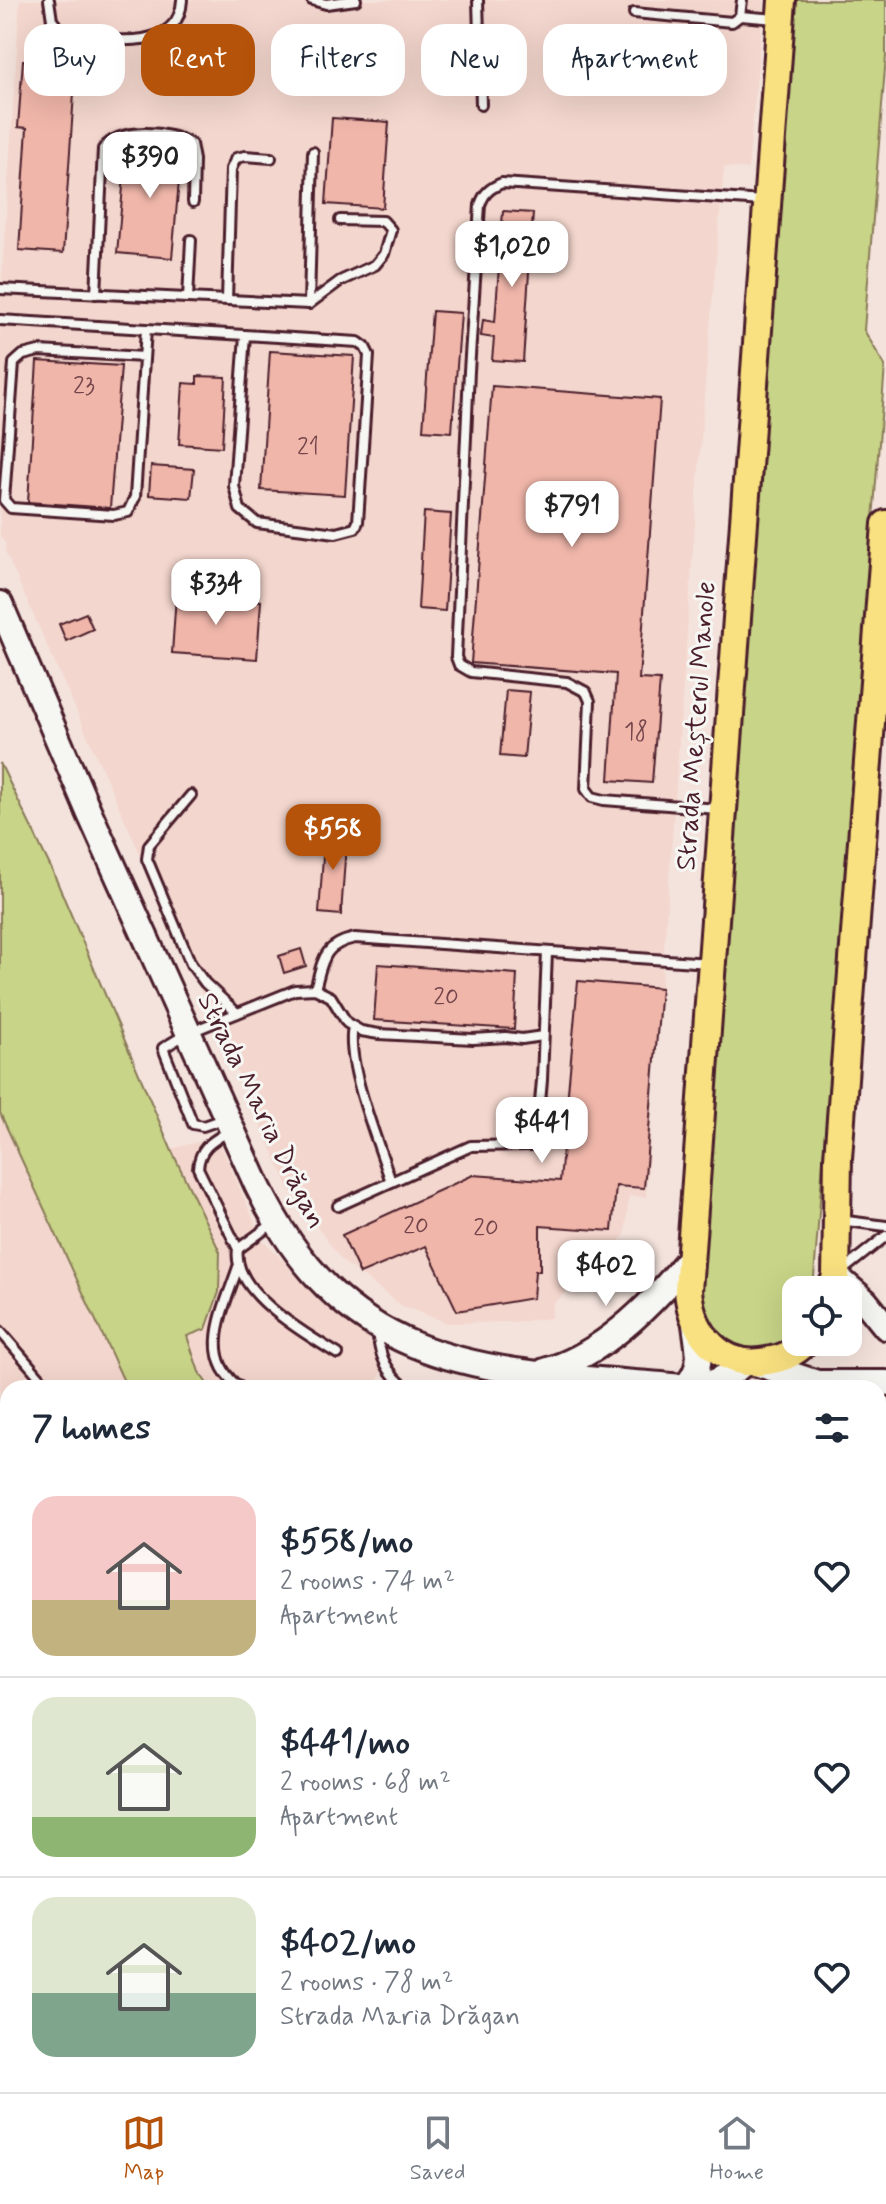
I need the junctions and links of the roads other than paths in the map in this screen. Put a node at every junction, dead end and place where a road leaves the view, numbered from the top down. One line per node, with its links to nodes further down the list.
1 (49, 0): 2 (lane)
2 (182, 0)
3 (312, 0): 4 (lane)
4 (356, 0)
5 (478, 0): 10 (lane)
6 (742, 0): 9 (lane)
7 (782, 10): 9 (lane); 13 (main road, Strada Meșterul Manole)
8 (634, 13): 9 (lane)
9 (740, 16)
10 (481, 105)
11 (313, 152): 21 (lane)
12 (271, 158): 20 (lane)
13 (767, 201): 29 (main road, Strada Meșterul Manole); 29 (lane)
14 (193, 202): 18 (lane)
15 (340, 220): 21 (lane)
16 (191, 240): 19 (lane)
17 (0, 289): 18 (lane)
18 (96, 294): 19 (lane)
19 (188, 298): 20 (lane)
20 (227, 300): 21 (lane)
21 (309, 304)
22 (0, 320): 23 (lane)
23 (146, 329): 24 (lane); 25 (lane)
24 (245, 335): 24 (lane)
25 (144, 357): 25 (lane)
26 (886, 524): 40 (main road)
27 (0, 604): 35 (main road, Strada Maria Drăgan)
28 (191, 795): 33 (lane)
29 (723, 809): 31 (main road, Strada Meșterul Manole)
30 (547, 952): 31 (lane); 32 (lane); 36 (lane)
31 (712, 964): 45 (main road, Strada Meșterul Manole)
32 (315, 989): 33 (lane); 34 (lane)
33 (237, 1013): 35 (lane)
34 (353, 1027): 36 (lane); 38 (lane)
35 (188, 1033): 37 (main road, Strada Maria Drăgan)
36 (543, 1036): 38 (lane)
37 (229, 1124): 41 (main road, Strada Maria Drăgan); 44 (lane)
38 (391, 1182): 39 (lane)
39 (338, 1206)
40 (836, 1220): 42 (lane); 47 (main road)
41 (275, 1221): 44 (lane); 51 (main road, Strada Maria Drăgan)
42 (886, 1226)
43 (886, 1236): 48 (lane)
44 (238, 1249): 46 (lane)
45 (689, 1259): 50 (main road, Strada Meșterul Manole); 57 (main road)
46 (238, 1267): 54 (lane); 59 (lane)
47 (834, 1276)
48 (842, 1276)
49 (862, 1299): 52 (main road)
50 (695, 1324): 56 (main road); 61 (main road)
51 (377, 1325): 57 (main road, Strada Maria Drăgan); 60 (lane)
52 (886, 1327)
53 (0, 1331): 58 (lane)
54 (338, 1354)
55 (786, 1356): 56 (main road)
56 (751, 1363): 62 (main road, Strada Maria Drăgan); 63 (main road)
57 (547, 1379)
58 (42, 1380)
59 (232, 1380)
60 (399, 1380)
61 (691, 1380)
62 (722, 1380)
63 (807, 1380)

